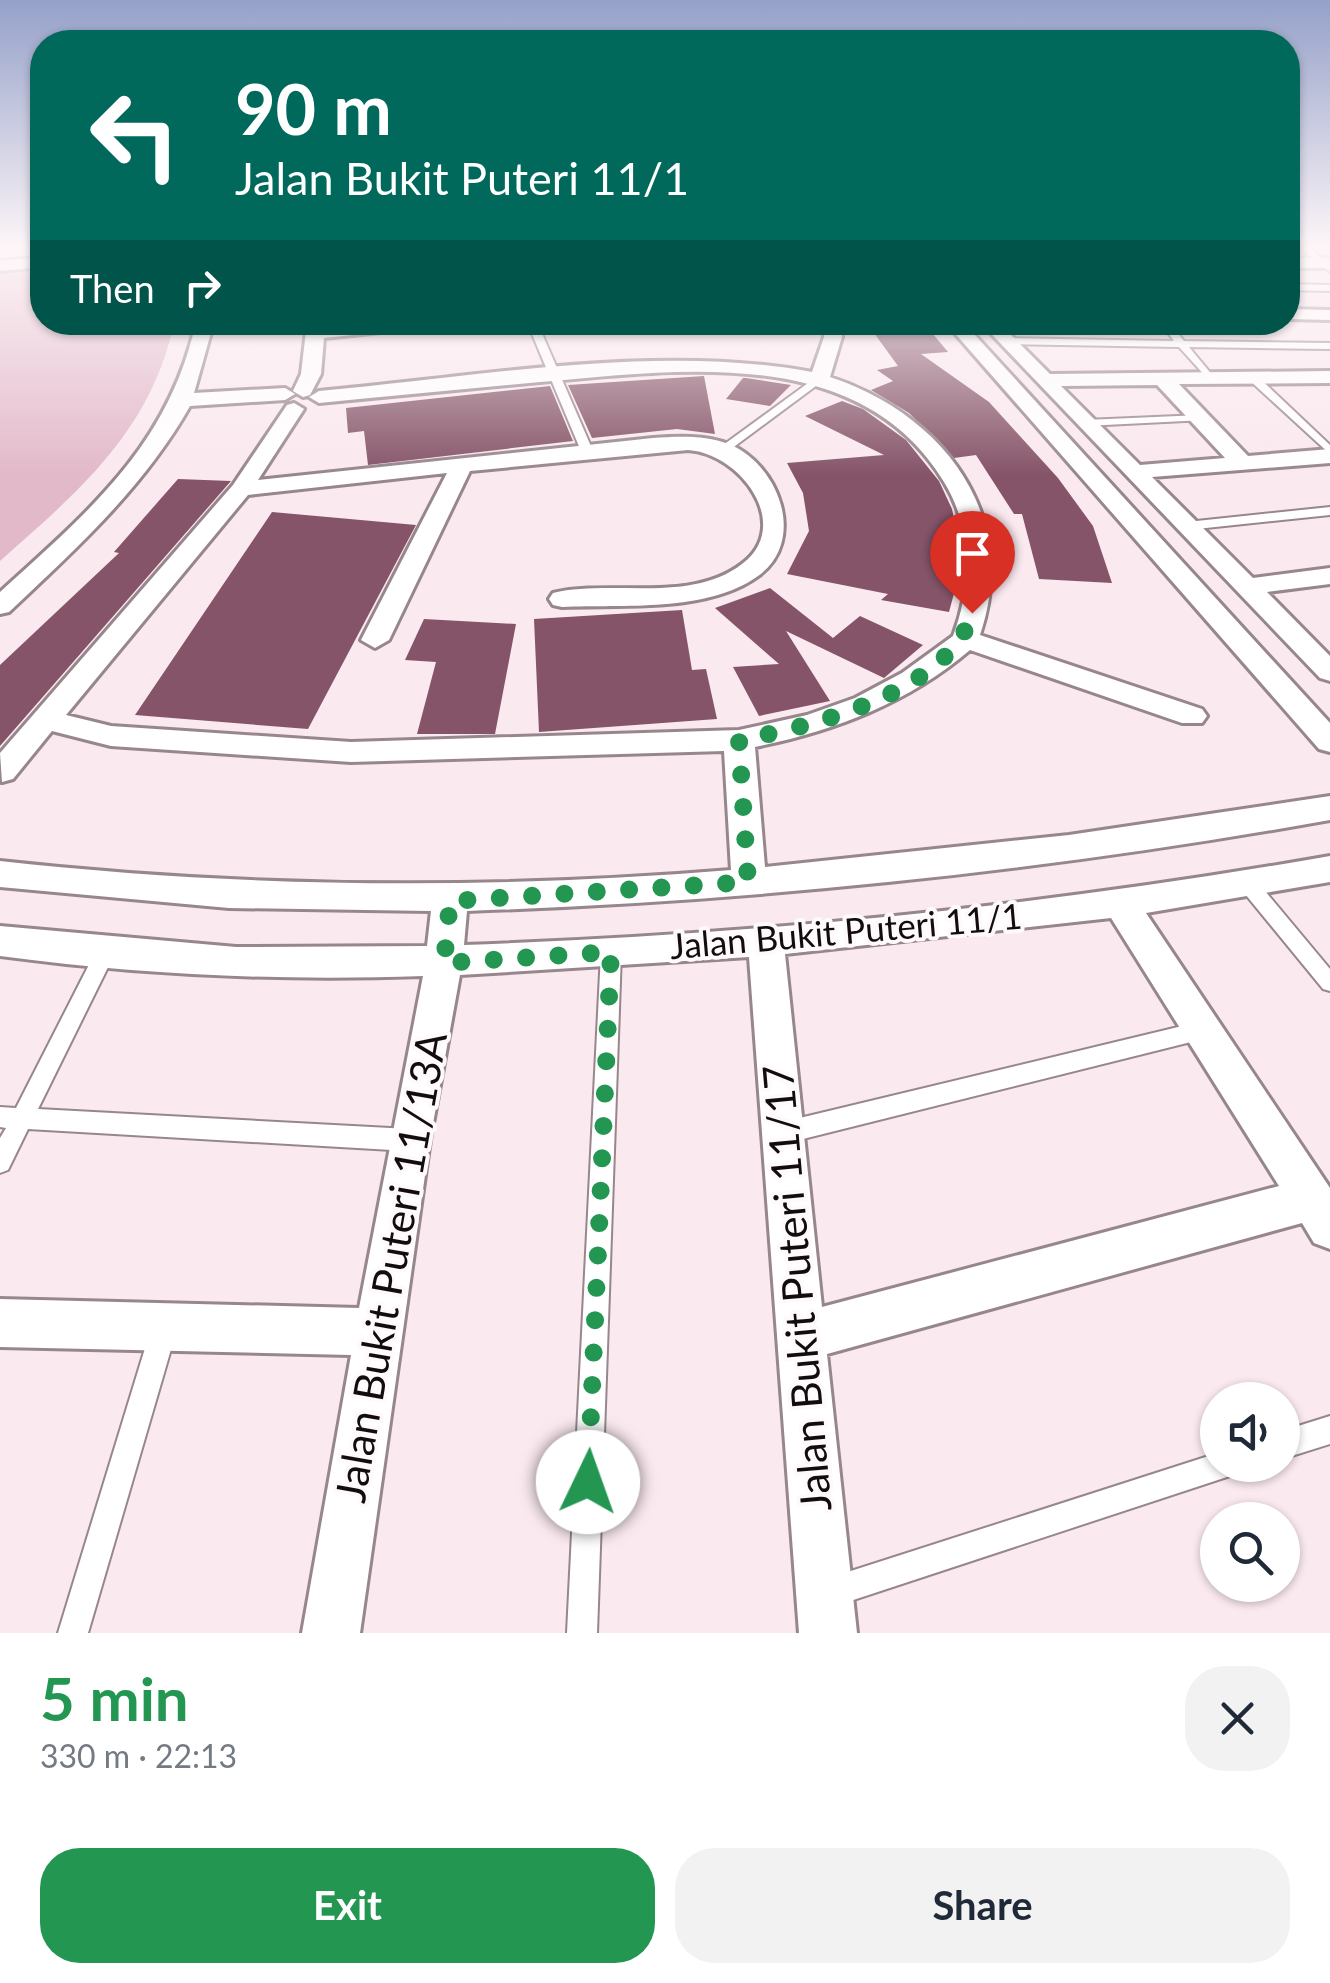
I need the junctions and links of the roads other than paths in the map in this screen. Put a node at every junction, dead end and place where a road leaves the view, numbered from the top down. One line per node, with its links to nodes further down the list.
1 (203, 335): 19 (street)
2 (315, 335): 18 (street)
3 (537, 335): 11 (lane)
4 (833, 335): 16 (street)
5 (965, 335): 42 (street)
6 (1000, 335): 8 (street)
7 (1174, 335): 9 (lane)
8 (1006, 342): 9 (lane); 17 (street)
9 (1179, 342): 10 (lane); 13 (lane)
10 (1330, 346)
11 (554, 375): 16 (street); 18 (street); 23 (lane)
12 (1160, 376): 13 (street); 17 (street); 20 (street)
13 (1208, 376): 14 (street)
14 (1251, 376): 15 (street); 24 (lane)
15 (1330, 378)
16 (819, 380): 22 (lane); 35 (street)
17 (1043, 380): 21 (street)
18 (296, 399): 19 (street); 28 (street)
19 (182, 405): 34 (street)
20 (1200, 418): 21 (lane); 25 (street)
21 (1085, 423): 27 (street)
22 (722, 450): 23 (street); 33 (street)
23 (587, 451): 26 (street)
24 (1330, 454): 25 (street)
25 (1242, 464): 27 (street)
26 (462, 466): 28 (street); 36 (street)
27 (1133, 472): 30 (street)
28 (242, 490): 40 (street)
29 (1330, 511): 30 (lane)
30 (1187, 526): 32 (street)
31 (1330, 576): 32 (street)
32 (1246, 587): 37 (street)
33 (562, 599)
34 (0, 606)
35 (965, 639): 39 (street); 41 (street)
36 (375, 640)
37 (1320, 652): 38 (street)
38 (1330, 672)
39 (1192, 716)
40 (46, 720): 41 (street); 43 (street)
41 (739, 740): 47 (street)
42 (1330, 742)
43 (2, 771)
44 (1330, 808): 47 (street)
45 (1330, 868): 48 (street, Jalan Bukit Puteri 11/1)
46 (0, 874): 49 (street)
47 (748, 882): 49 (street)
48 (1248, 884): 50 (street, Jalan Bukit Puteri 11/1); 56 (lane)
49 (450, 901): 55 (street, Jalan Bukit Puteri 11/13A)
50 (1121, 904): 52 (street, Jalan Bukit Puteri 11/1); 57 (street)
51 (0, 941): 54 (street, Jalan Bukit Puteri 11/1)
52 (766, 943): 53 (street, Jalan Bukit Puteri 11/1); 59 (street, Jalan Bukit Puteri 11/17)
53 (611, 952): 55 (street, Jalan Bukit Puteri 11/1); 73 (lane)
54 (103, 957): 55 (street, Jalan Bukit Puteri 11/1); 58 (lane)
55 (444, 963): 60 (street, Jalan Bukit Puteri 11/13A)
56 (1330, 982)
57 (1203, 1030): 59 (lane); 62 (street)
58 (11, 1118): 60 (lane); 61 (lane)
59 (783, 1133): 66 (street, Jalan Bukit Puteri 11/17)
60 (409, 1140): 65 (street, Jalan Bukit Puteri 11/13A)
61 (0, 1162)
62 (1321, 1213): 66 (street)
63 (0, 1323): 64 (street)
64 (165, 1326): 65 (street); 71 (lane)
65 (378, 1332): 72 (street, Jalan Bukit Puteri 11/13A)
66 (801, 1338): 70 (street, Jalan Bukit Puteri 11/17)
67 (1330, 1430): 68 (lane)
68 (1300, 1440)
69 (1200, 1473): 70 (lane)
70 (826, 1614)
71 (73, 1633)
72 (331, 1633)
73 (582, 1633)

